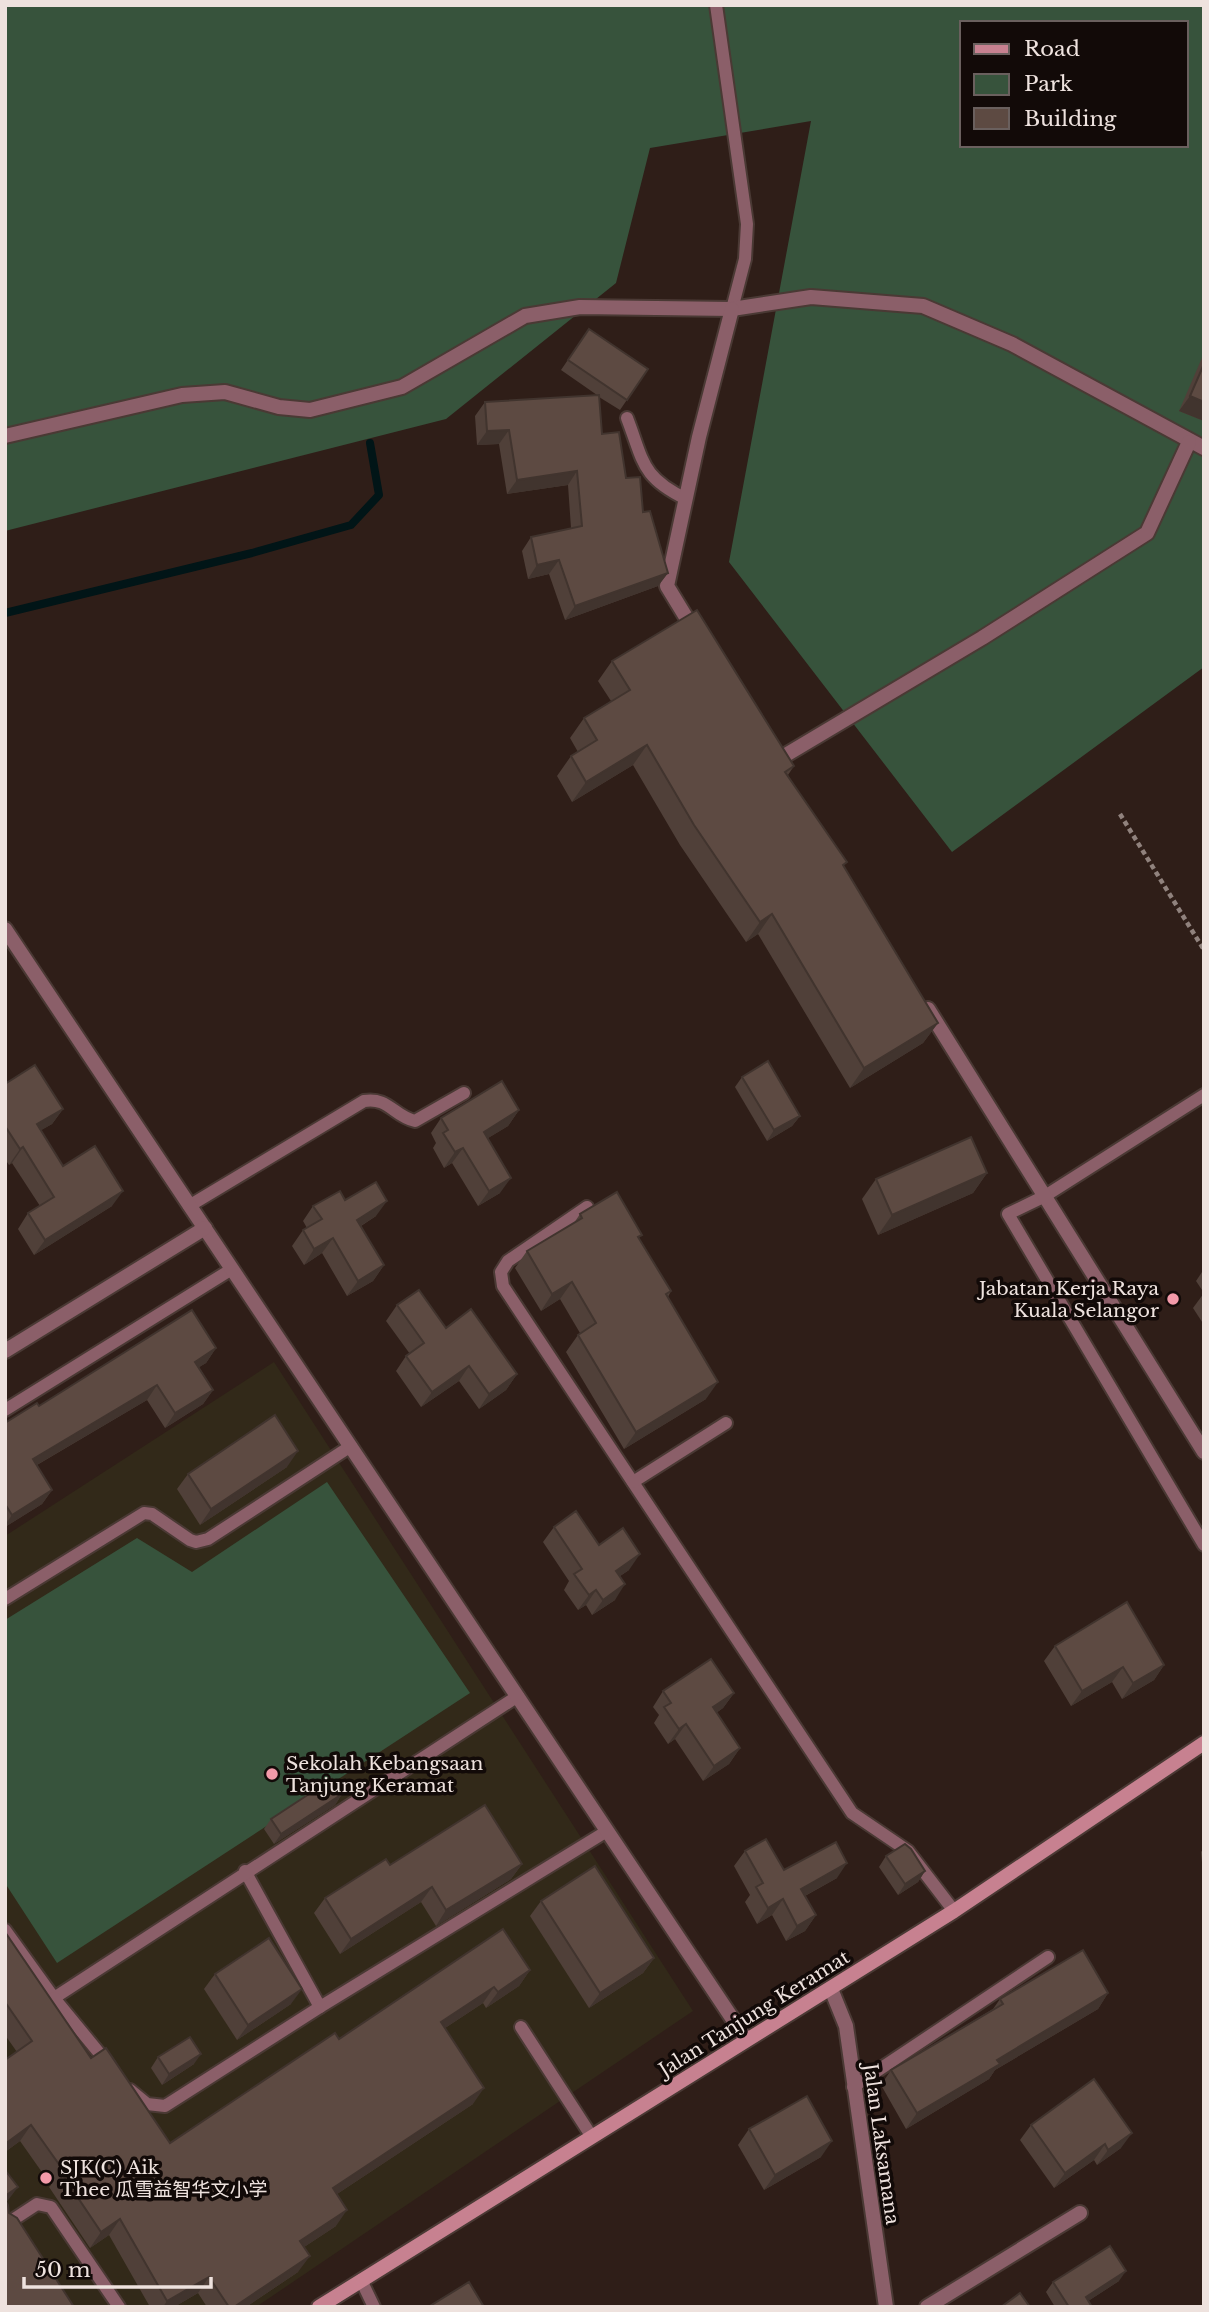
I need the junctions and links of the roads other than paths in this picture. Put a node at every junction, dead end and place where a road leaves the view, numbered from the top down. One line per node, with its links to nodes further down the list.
1 (716, 5): 2 (lane)
2 (732, 309): 4 (street); 5 (street); 7 (street)
3 (628, 418): 7 (lane)
4 (5, 436)
5 (1189, 442): 6 (street); 9 (street)
6 (1204, 448)
7 (686, 499): 8 (street)
8 (703, 645)
9 (775, 762)
10 (5, 929): 15 (street)
11 (920, 996): 14 (street)
12 (464, 1093): 15 (lane)
13 (1204, 1095): 14 (lane)
14 (1045, 1196): 23 (street); 25 (lane)
15 (190, 1206): 17 (street)
16 (587, 1207): 24 (lane)
17 (205, 1228): 18 (street); 19 (street)
18 (232, 1269): 20 (lane); 22 (street)
19 (5, 1351)
20 (5, 1410)
21 (726, 1423): 24 (lane)
22 (351, 1446): 26 (lane); 27 (street)
23 (1204, 1452)
24 (634, 1482): 31 (lane)
25 (1204, 1545)
26 (5, 1599)
27 (518, 1696): 29 (street); 30 (lane)
28 (1204, 1743): 31 (street, Jalan Tanjung Keramat)
29 (607, 1830): 36 (lane); 38 (street)
30 (245, 1871): 35 (lane); 36 (lane)
31 (954, 1911): 34 (street, Jalan Tanjung Keramat)
32 (5, 1930): 35 (lane)
33 (1048, 1957): 39 (lane)
34 (831, 1989): 38 (street, Jalan Tanjung Keramat); 39 (street, Jalan Laksamana)
35 (54, 1998): 36 (lane)
36 (320, 2007)
37 (520, 2027): 40 (lane)
38 (746, 2039): 40 (street, Jalan Tanjung Keramat)
39 (853, 2087): 47 (street, Jalan Laksamana)
40 (592, 2137): 43 (street, Jalan Tanjung Keramat)
41 (1080, 2213): 48 (street)
42 (5, 2225): 44 (lane)
43 (361, 2280): 45 (street, Jalan Tanjung Keramat); 46 (lane)
44 (119, 2307)
45 (319, 2307)
46 (374, 2307)
47 (886, 2307)
48 (927, 2307)

